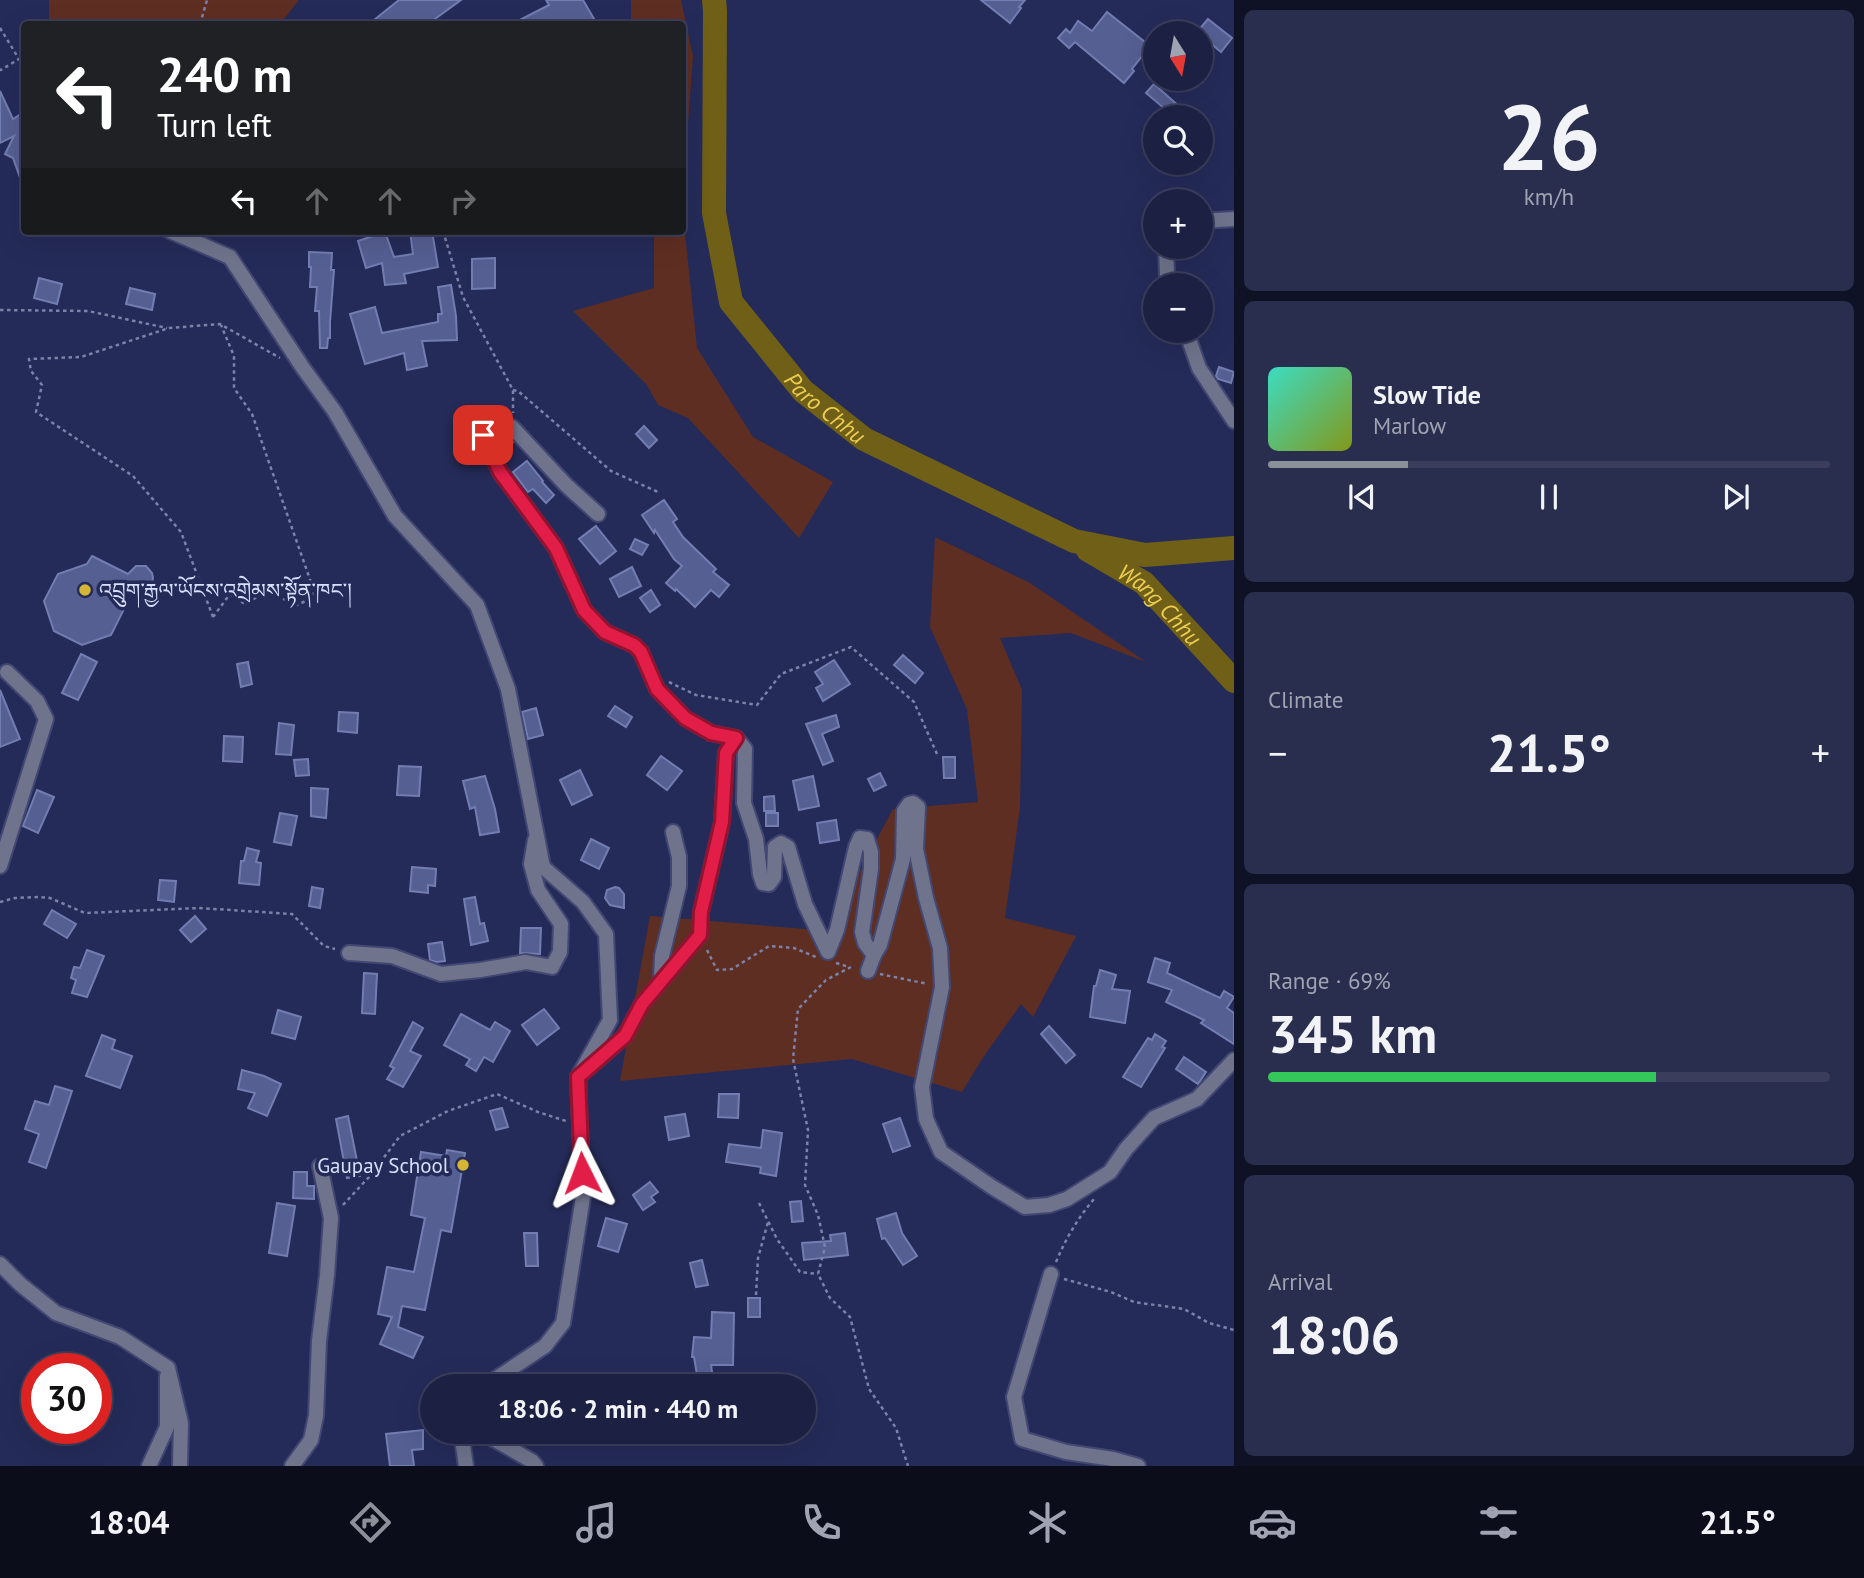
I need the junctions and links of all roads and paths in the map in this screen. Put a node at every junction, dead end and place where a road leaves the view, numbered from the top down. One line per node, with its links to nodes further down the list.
1 (207, 0): 2 (path)
2 (201, 21)
3 (0, 28): 4 (path)
4 (0, 69)
5 (1234, 219): 6 (street)
6 (1213, 220)
7 (179, 235): 13 (street)
8 (444, 235): 14 (path)
9 (0, 310): 11 (path)
10 (220, 324): 11 (path); 11 (path); 13 (path)
11 (169, 328)
12 (1190, 343): 15 (street)
13 (303, 368): 23 (street)
14 (513, 390): 16 (path); 17 (path)
15 (1234, 421)
16 (504, 424): 18 (street); 21 (street)
17 (658, 492)
18 (598, 514)
19 (7, 672): 25 (street)
20 (662, 678): 22 (path)
21 (736, 738): 27 (street); 30 (street)
22 (937, 754)
23 (536, 825): 28 (street); 36 (street)
24 (673, 832): 33 (street)
25 (0, 866)
26 (0, 902): 28 (path)
27 (700, 935): 30 (path); 33 (street)
28 (349, 953)
29 (874, 955): 30 (street); 32 (street); 34 (street)
30 (826, 956): 31 (path)
31 (851, 967): 32 (path); 44 (path)
32 (868, 971): 34 (path)
33 (661, 979): 36 (street)
34 (942, 987): 35 (street)
35 (1234, 1060)
36 (578, 1077): 37 (street)
37 (579, 1125): 41 (path); 49 (street)
38 (320, 1166): 41 (street)
39 (1096, 1197): 45 (path)
40 (759, 1203): 42 (path)
41 (331, 1218): 54 (street)
42 (768, 1222): 44 (path); 46 (path)
43 (0, 1264): 48 (street)
44 (818, 1274): 57 (path)
45 (1051, 1274): 47 (path); 58 (street)
46 (757, 1295)
47 (1234, 1331)
48 (168, 1368): 52 (street); 53 (street)
49 (503, 1374)
50 (463, 1444): 55 (street)
51 (502, 1444): 56 (street)
52 (149, 1466)
53 (180, 1466)
54 (292, 1466)
55 (466, 1466)
56 (536, 1466)
57 (908, 1466)
58 (1138, 1466)

